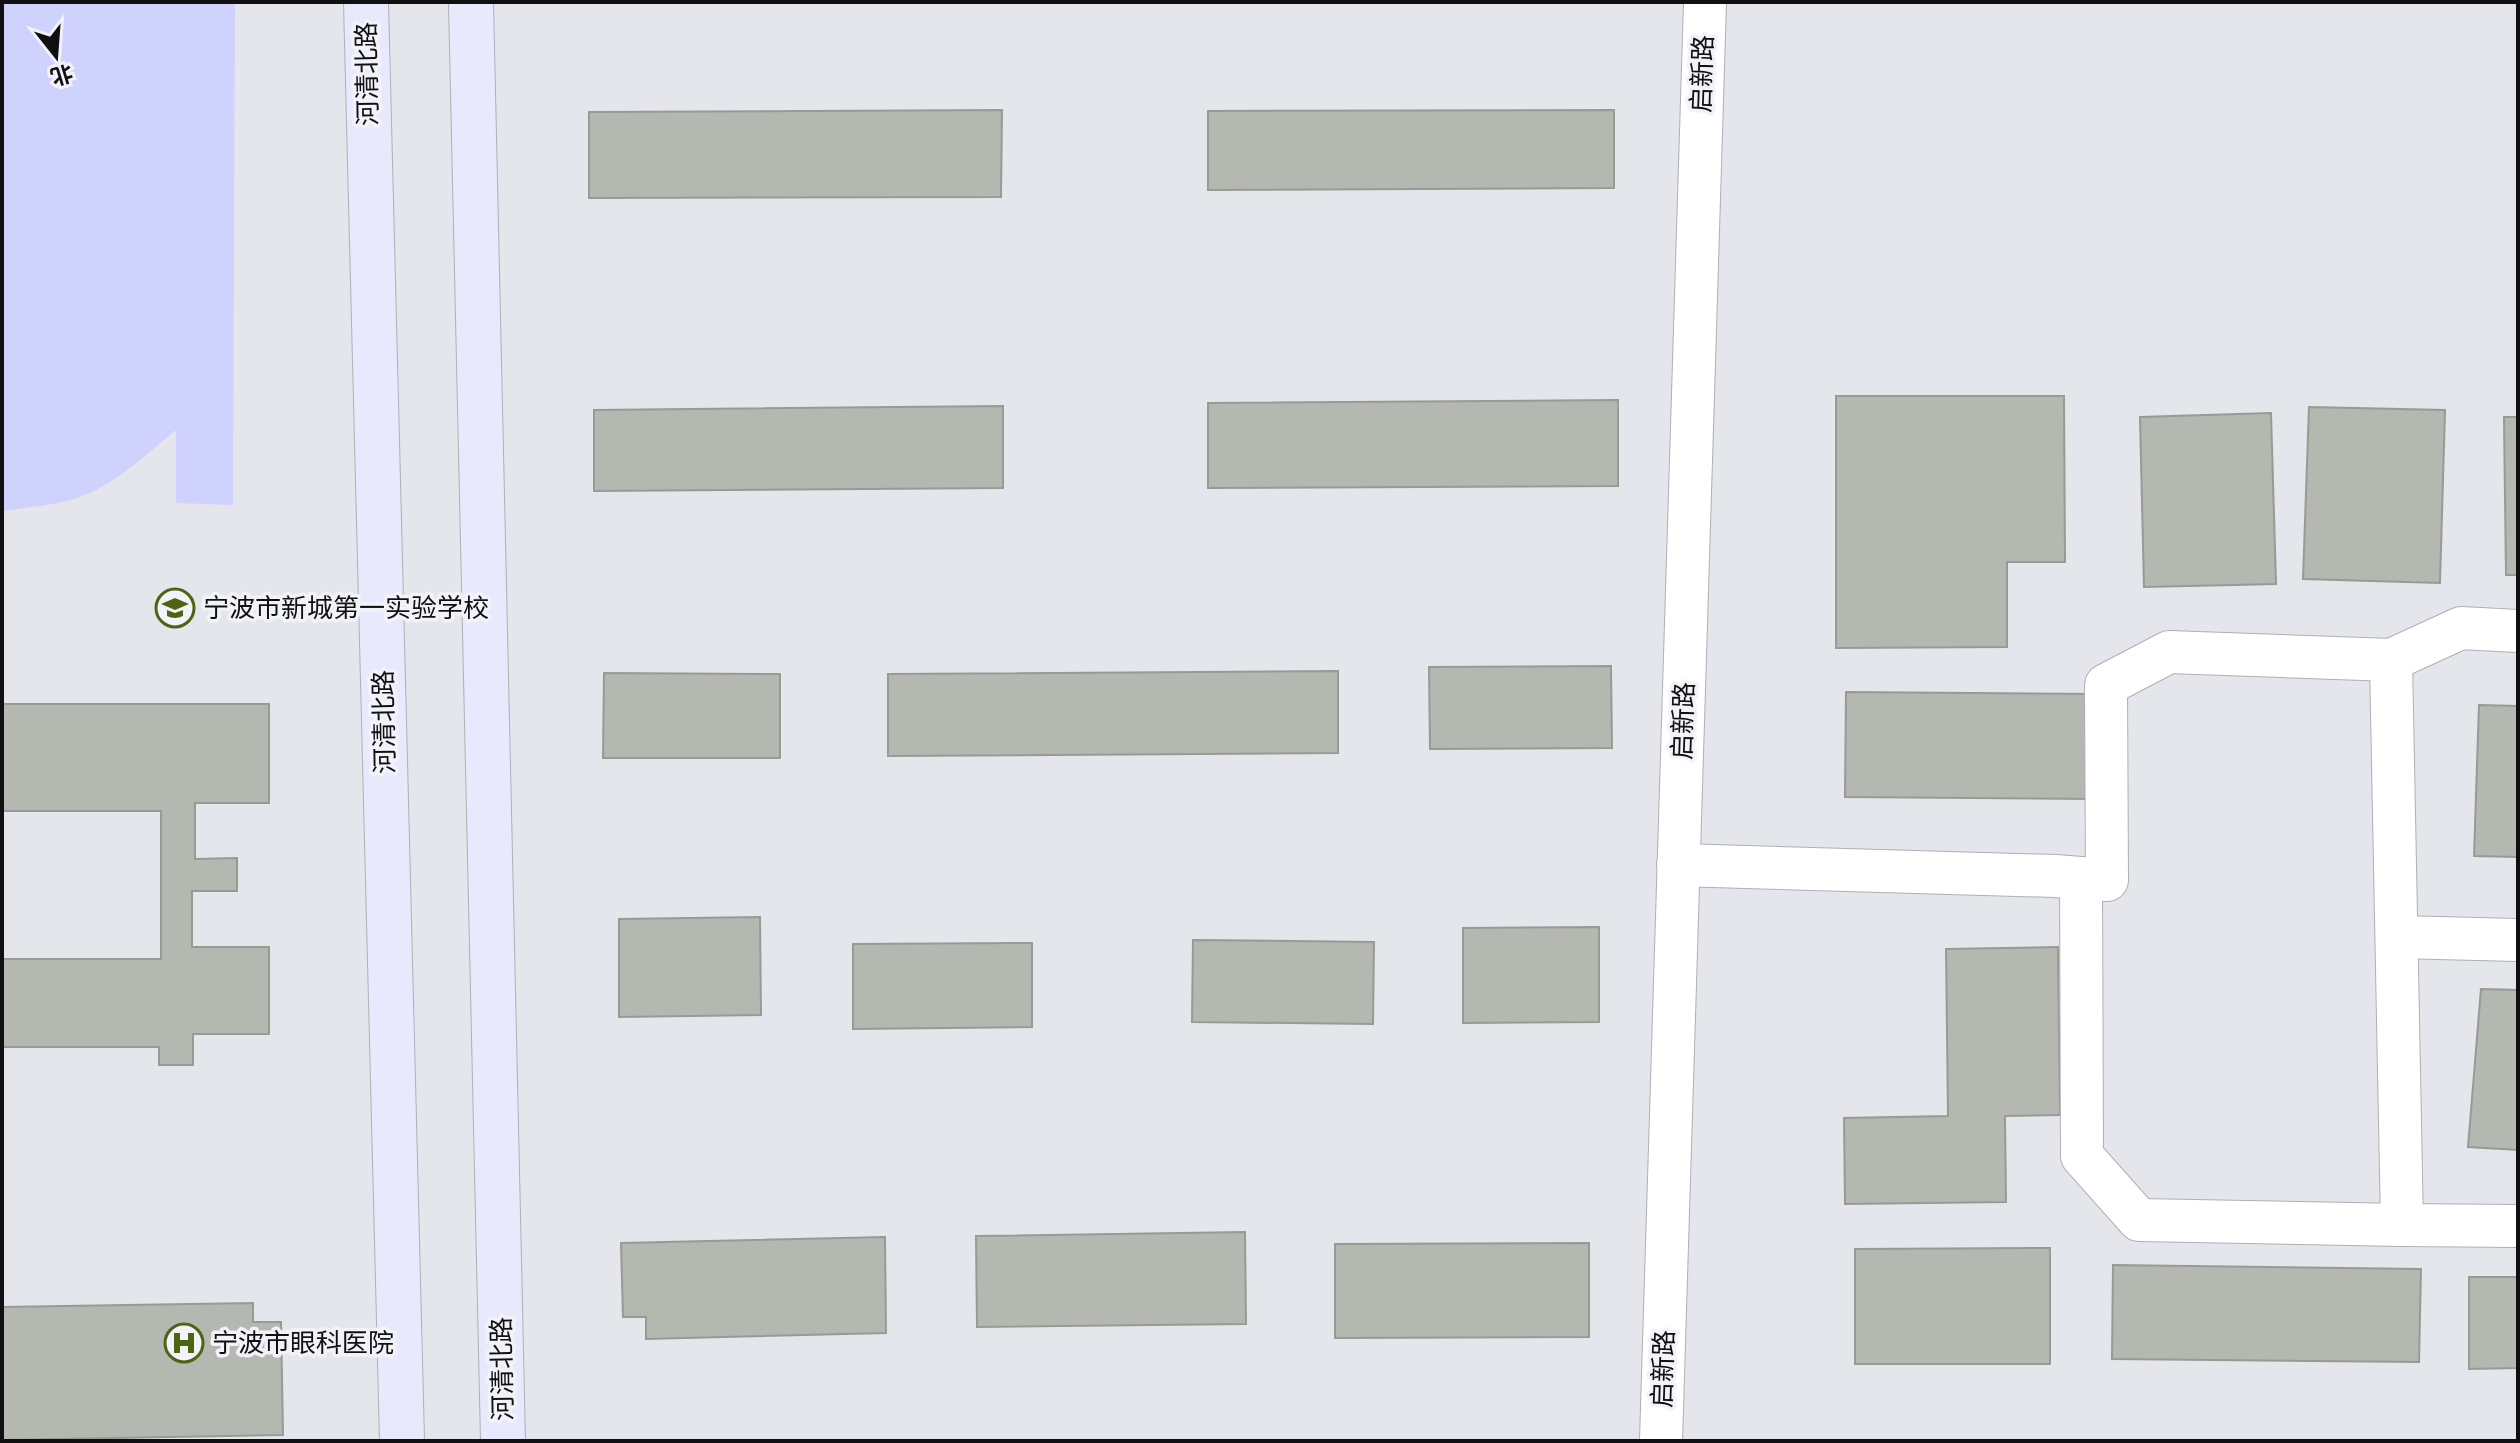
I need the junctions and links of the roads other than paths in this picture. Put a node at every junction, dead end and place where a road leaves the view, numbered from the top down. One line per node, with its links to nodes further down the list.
1 (366, 2): 12 (main road, 河清北路)
2 (471, 2): 13 (main road, 河清北路)
3 (1705, 2): 6 (street, 启新路)
4 (2518, 631): 5 (street)
5 (2391, 660): 7 (street); 8 (street)
6 (1678, 865): 7 (street); 14 (street, 启新路)
7 (2081, 878): 10 (street)
8 (2397, 937): 9 (street); 10 (street)
9 (2518, 940)
10 (2402, 1225): 11 (street)
11 (2518, 1226)
12 (402, 1441)
13 (503, 1441)
14 (1661, 1441)

